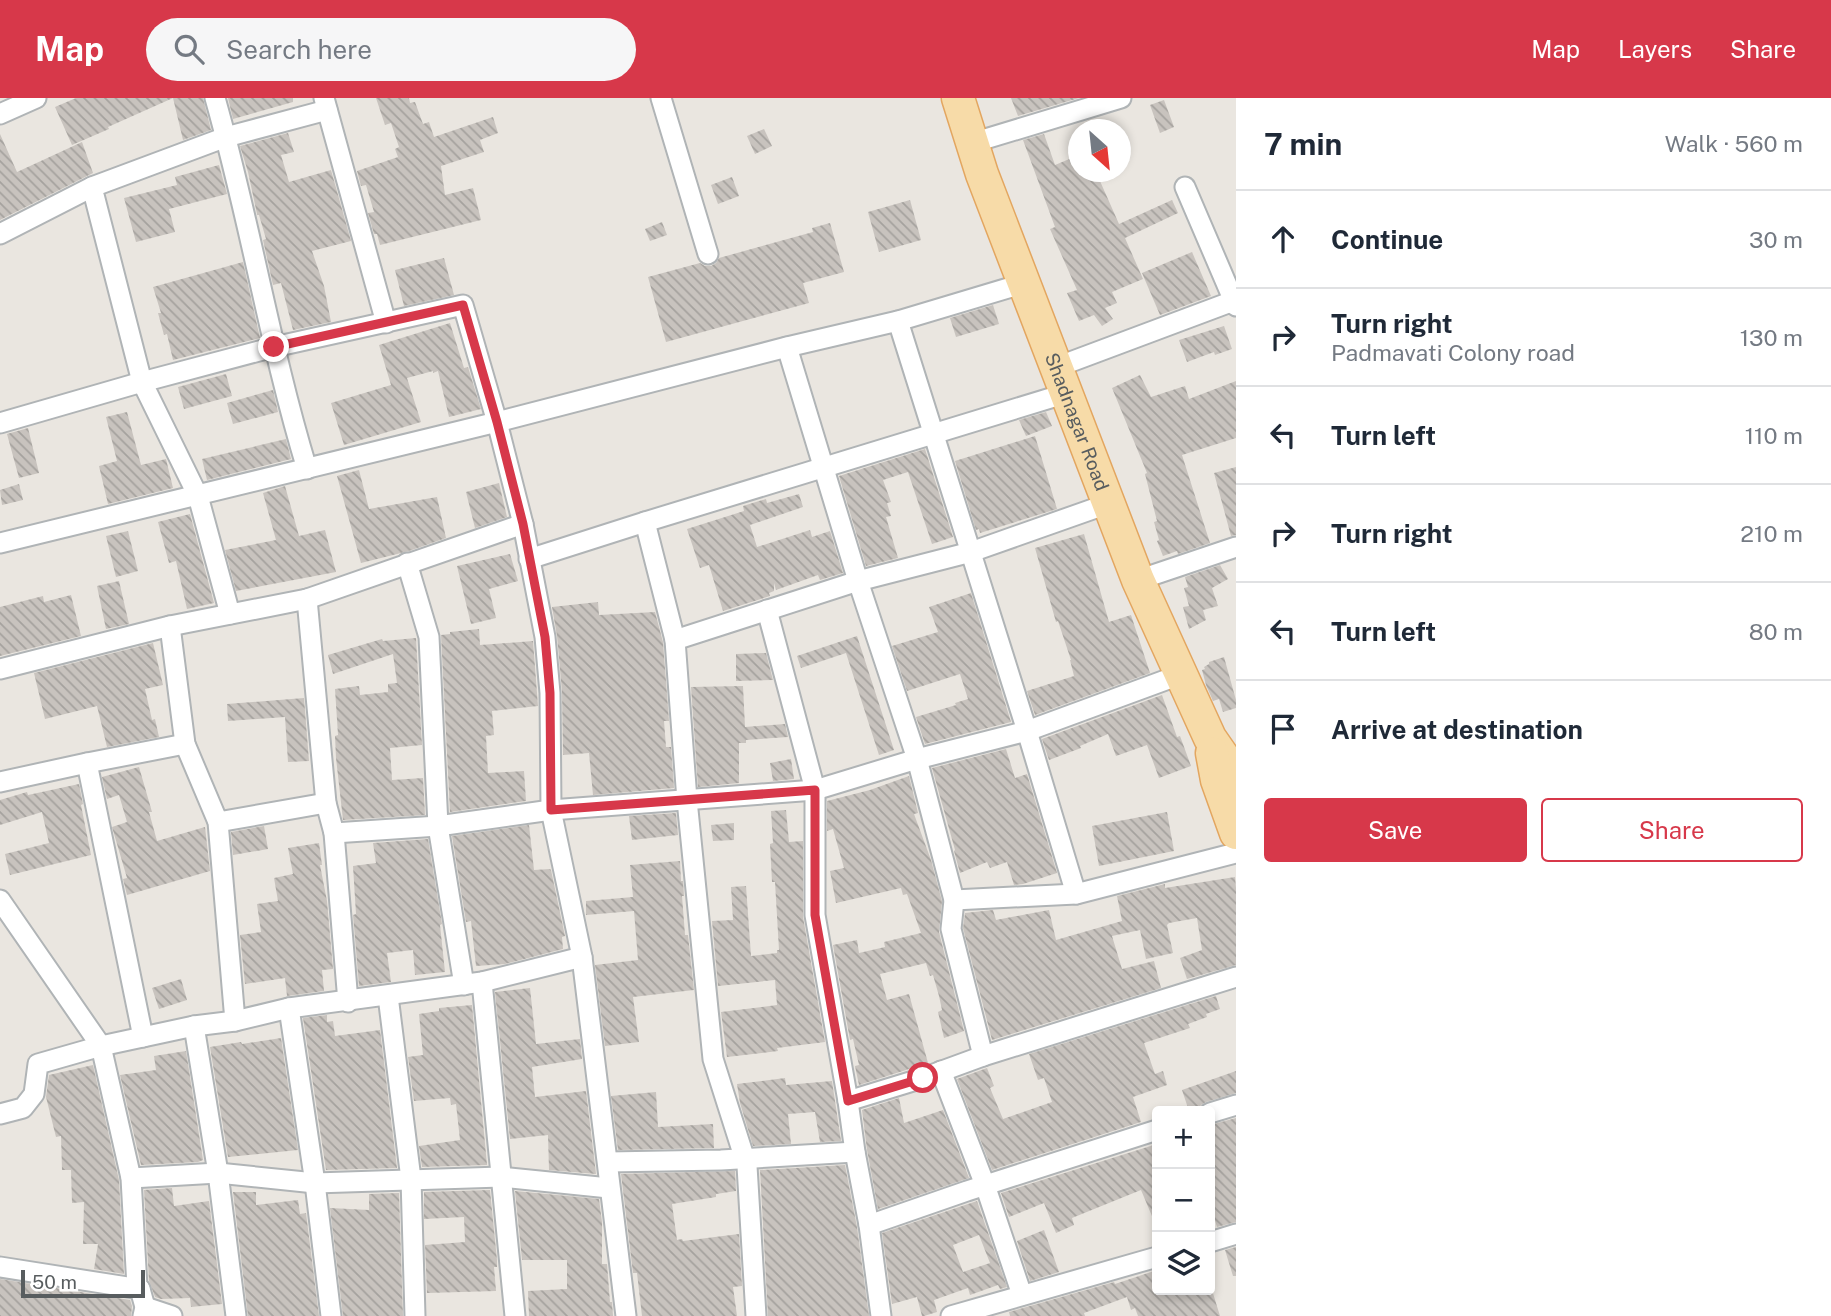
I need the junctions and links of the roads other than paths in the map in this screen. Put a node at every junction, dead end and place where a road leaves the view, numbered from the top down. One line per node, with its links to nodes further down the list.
1 (36, 98): 7 (street)
2 (215, 98): 8 (street)
3 (661, 98): 13 (street)
4 (958, 98): 9 (main road, Shadnagar Road)
5 (1121, 98): 9 (street)
6 (326, 104): 8 (street); 17 (street)
7 (0, 114)
8 (226, 137): 10 (street); 19 (street)
9 (972, 143): 14 (main road, Shadnagar Road)
10 (92, 187): 12 (street); 21 (street)
11 (1185, 187): 15 (street)
12 (0, 234)
13 (708, 254)
14 (1025, 283): 16 (street); 20 (main road, Shadnagar Road)
15 (1235, 302): 20 (street)
16 (898, 321): 18 (street); 24 (street)
17 (386, 323): 19 (street); 22 (street)
18 (787, 346): 22 (street); 25 (street)
19 (274, 347): 21 (street); 26 (street)
20 (1062, 380): 24 (street); 28 (main road, Shadnagar Road)
21 (142, 382): 23 (street); 27 (street)
22 (497, 422): 26 (street); 30 (street)
23 (0, 423)
24 (934, 434): 25 (street); 33 (street)
25 (823, 468): 29 (street); 37 (street)
26 (307, 469): 27 (street)
27 (198, 496): 31 (street); 40 (street)
28 (1110, 503): 33 (street); 36 (main road, Shadnagar Road)
29 (645, 522): 34 (street); 42 (street)
30 (523, 524): 34 (street); 35 (street)
31 (0, 543)
32 (1236, 547): 36 (street)
33 (971, 552): 37 (street); 45 (street)
34 (529, 559): 55 (street)
35 (407, 563): 38 (street); 57 (street)
36 (1138, 580): 44 (main road, Shadnagar Road)
37 (858, 581): 39 (street); 48 (street)
38 (307, 599): 40 (street); 54 (street)
39 (767, 610): 42 (street); 52 (street)
40 (230, 614): 41 (street)
41 (170, 626): 43 (street); 47 (street)
42 (674, 640): 53 (street)
43 (0, 669)
44 (1182, 674): 45 (street); 46 (main road, Shadnagar Road)
45 (1027, 731): 48 (street); 61 (street)
46 (1210, 738): 50 (main road, Shadnagar Road); 59 (main road, Shadnagar Road)
47 (186, 744): 49 (street); 56 (street)
48 (917, 759): 52 (street); 63 (street)
49 (87, 763): 51 (street); 72 (street)
50 (1236, 779)
51 (0, 782)
52 (815, 790): 53 (street); 76 (street)
53 (687, 800): 55 (street); 82 (street)
54 (326, 803): 56 (street); 58 (street)
55 (551, 810): 57 (street); 64 (street)
56 (218, 822): 70 (street)
57 (438, 826): 58 (street); 66 (street)
58 (334, 833): 68 (street)
59 (1236, 834)
60 (1236, 853): 61 (street)
61 (1076, 894): 63 (street)
62 (0, 900): 73 (street)
63 (954, 900): 74 (street)
64 (582, 957): 66 (street); 83 (street)
65 (1236, 977): 74 (street)
66 (473, 983): 67 (street); 85 (street)
67 (388, 996): 68 (street); 87 (street)
68 (348, 1002): 69 (street)
69 (289, 1008): 70 (street); 88 (street)
70 (235, 1021): 71 (street)
71 (194, 1026): 72 (street); 84 (street)
72 (143, 1037): 73 (street)
73 (101, 1046): 79 (street); 86 (street)
74 (983, 1056): 75 (street)
75 (942, 1071): 76 (street); 89 (street)
76 (848, 1101): 81 (street)
77 (1236, 1105): 78 (street)
78 (1215, 1112)
79 (0, 1114)
80 (1152, 1132): 89 (street)
81 (855, 1152): 82 (street); 91 (street)
82 (744, 1158): 83 (street); 104 (street)
83 (608, 1161): 90 (street)
84 (218, 1173): 86 (street); 88 (street); 99 (street)
85 (501, 1177): 87 (street); 90 (street); 102 (street)
86 (131, 1178): 97 (street)
87 (411, 1179): 88 (street); 101 (street)
88 (314, 1183): 100 (street)
89 (985, 1185): 91 (street); 96 (street)
90 (609, 1188): 103 (street)
91 (869, 1225): 105 (street)
92 (1236, 1234): 93 (street)
93 (1215, 1240)
94 (1152, 1258): 96 (street)
95 (0, 1267): 97 (street)
96 (1022, 1295): 106 (street)
97 (143, 1304): 98 (street)
98 (172, 1316)
99 (236, 1316)
100 (331, 1316)
101 (415, 1316)
102 (515, 1316)
103 (626, 1316)
104 (756, 1316)
105 (881, 1316)
106 (951, 1316)

